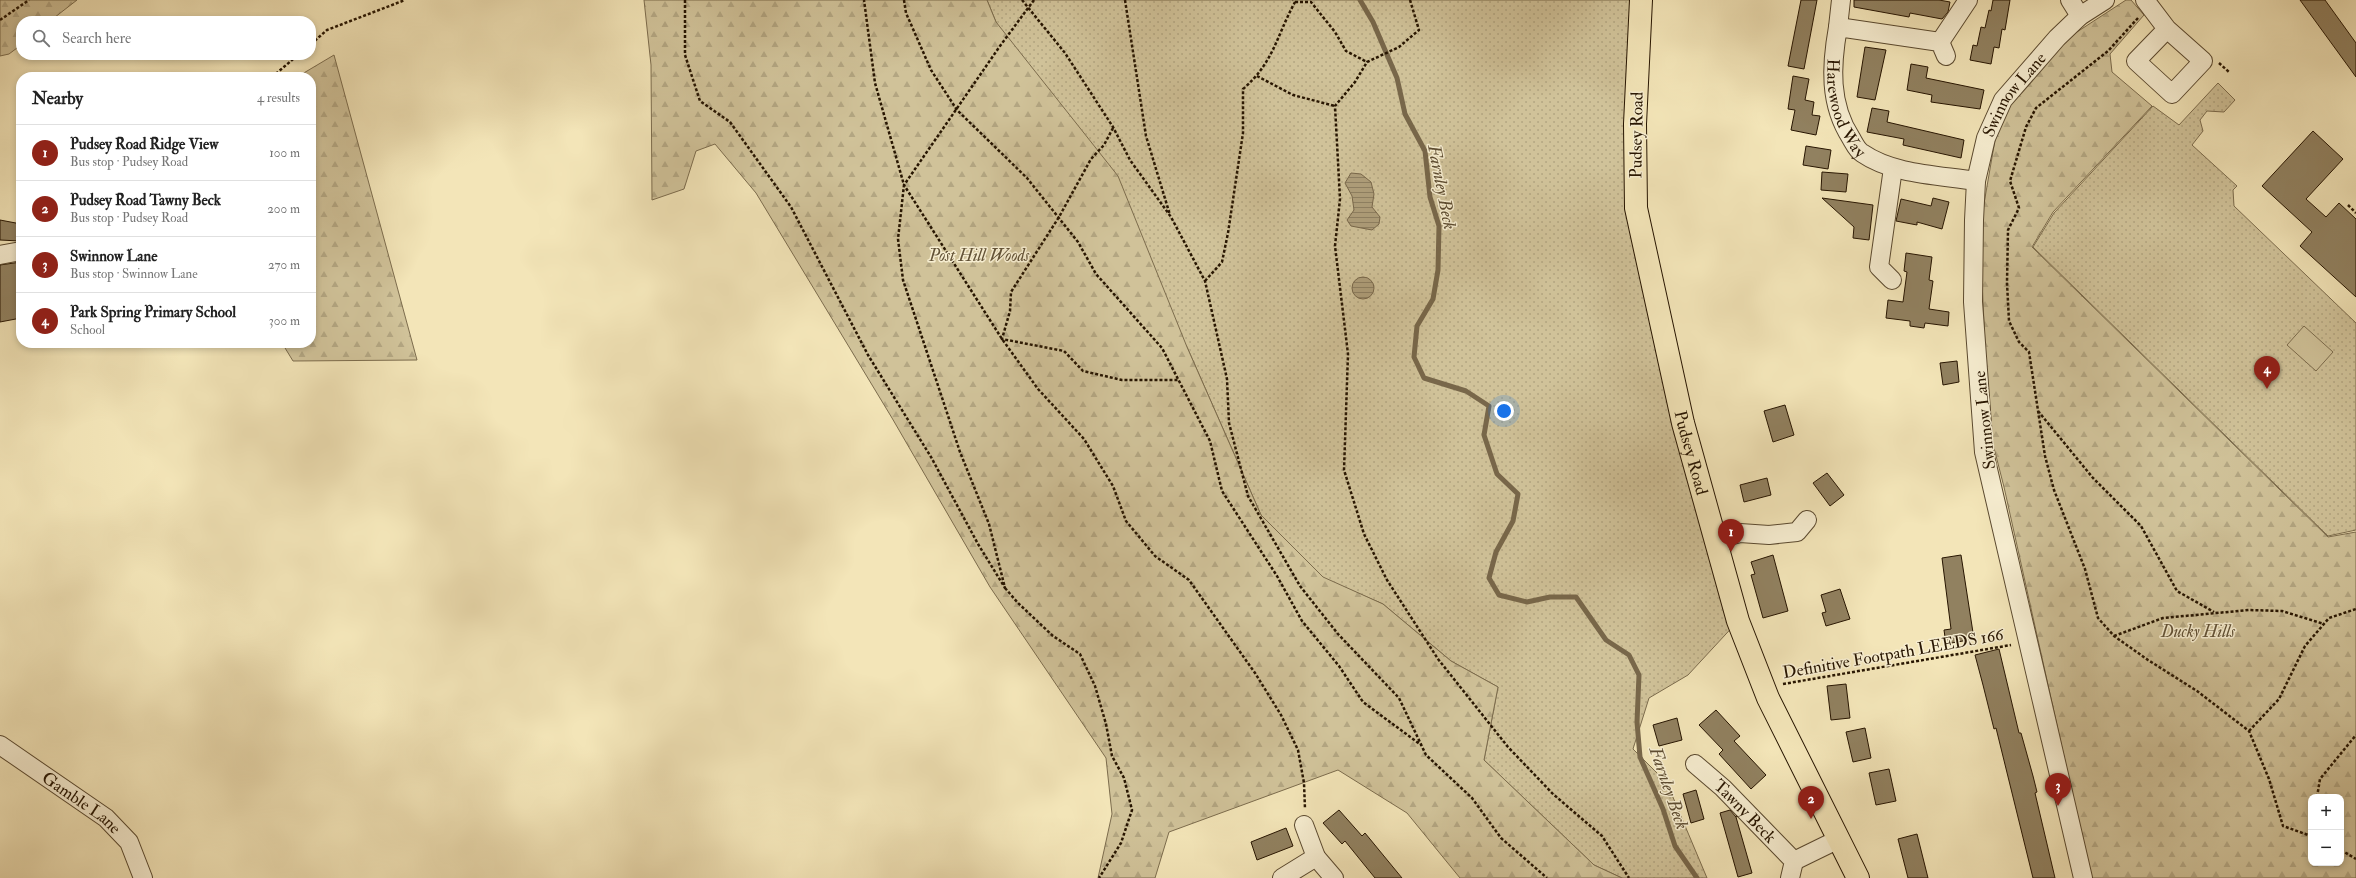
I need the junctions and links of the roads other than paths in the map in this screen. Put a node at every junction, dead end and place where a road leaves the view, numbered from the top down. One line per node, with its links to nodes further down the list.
1 (1641, 0): 16 (main road, Pudsey Road)
2 (1841, 0): 8 (street, Harewood Way)
3 (1968, 0): 8 (street, Harewood Way)
4 (2070, 0): 7 (street)
5 (2105, 0): 7 (street, Swinnow Lane)
6 (2147, 3): 9 (street)
7 (2080, 16): 11 (street, Swinnow Lane)
8 (1838, 27): 10 (street, Harewood Way)
9 (2167, 29)
10 (1893, 168): 11 (street, Harewood Way); 14 (street, Harewood Way)
11 (1976, 181): 28 (street, Swinnow Lane)
12 (16, 252): 13 (street)
13 (0, 255)
14 (1892, 280)
15 (1807, 520): 16 (street)
16 (1717, 539): 20 (main road, Pudsey Road)
17 (0, 745): 23 (street, Gamble Lane)
18 (1695, 764): 22 (street, Tawny Beck)
19 (1304, 825): 21 (street)
20 (1839, 839): 22 (street); 27 (main road, Pudsey Road)
21 (1316, 857): 24 (street); 25 (street)
22 (1794, 861): 26 (street)
23 (143, 878)
24 (1282, 878)
25 (1334, 878)
26 (1790, 878)
27 (1858, 878)
28 (2083, 878)

